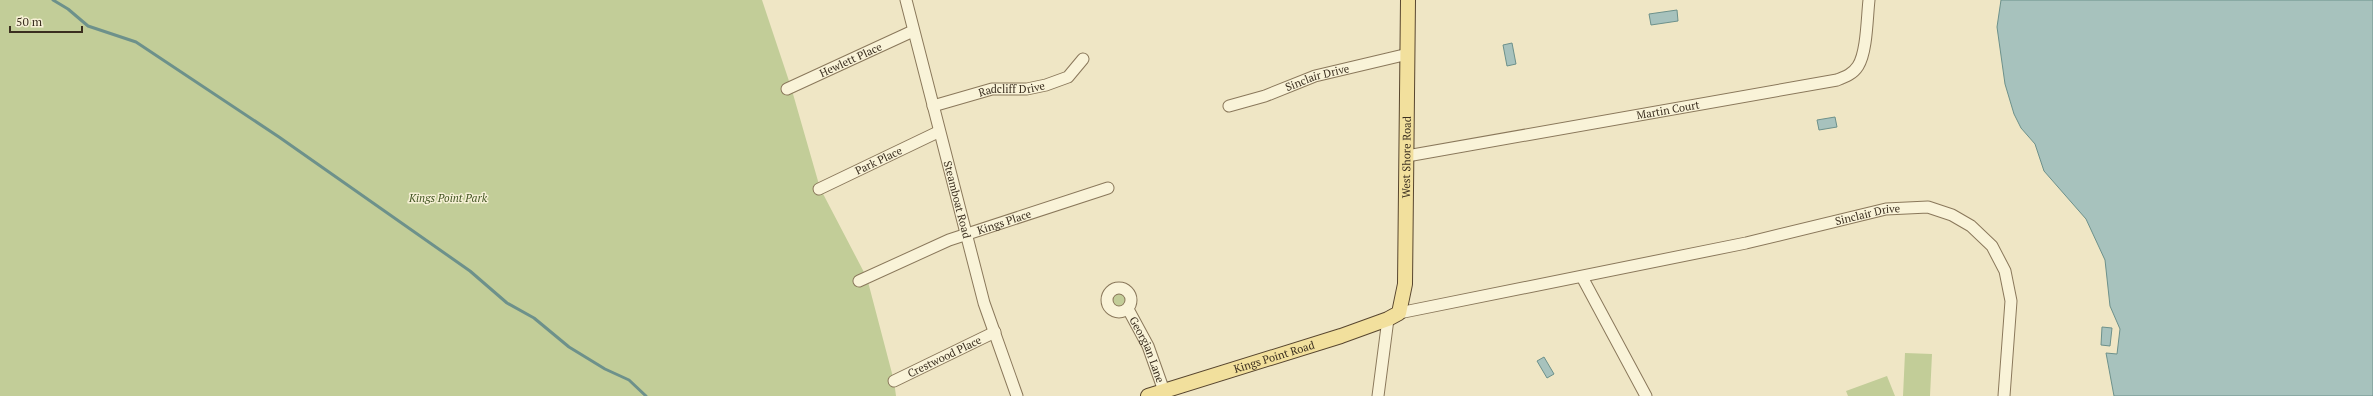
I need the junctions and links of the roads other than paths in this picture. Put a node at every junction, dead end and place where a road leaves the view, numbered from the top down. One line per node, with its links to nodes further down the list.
1 (906, 0): 4 (street, Steamboat Road)
2 (1408, 0): 5 (main road, West Shore Road)
3 (1869, 0): 11 (street, Martin Court)
4 (913, 31): 7 (street, Hewlett Place); 8 (street, Steamboat Road)
5 (1408, 54): 9 (street, Sinclair Drive); 11 (main road, West Shore Road)
6 (1083, 59): 8 (street, Radcliff Drive)
7 (787, 89)
8 (933, 106): 10 (street, Steamboat Road)
9 (1229, 106)
10 (938, 132): 13 (street, Park Place); 14 (street, Steamboat Road)
11 (1407, 156): 18 (main road, West Shore Road)
12 (1108, 188): 14 (street, Kings Place)
13 (819, 189)
14 (965, 235): 16 (street, Kings Place); 19 (street, Steamboat Road)
15 (1582, 277): 18 (street, Sinclair Drive); 25 (street); 26 (street, Sinclair Drive)
16 (859, 281)
17 (1128, 309): 21 (street, Georgian Lane)
18 (1393, 316): 21 (main road, Kings Point Road); 24 (street)
19 (995, 332): 20 (street, Crestwood Place); 22 (street, Steamboat Road)
20 (894, 381)
21 (1164, 391): 23 (main road, Kings Point Road)
22 (1017, 396)
23 (1148, 396)
24 (1378, 396)
25 (1646, 396)
26 (2004, 396)

